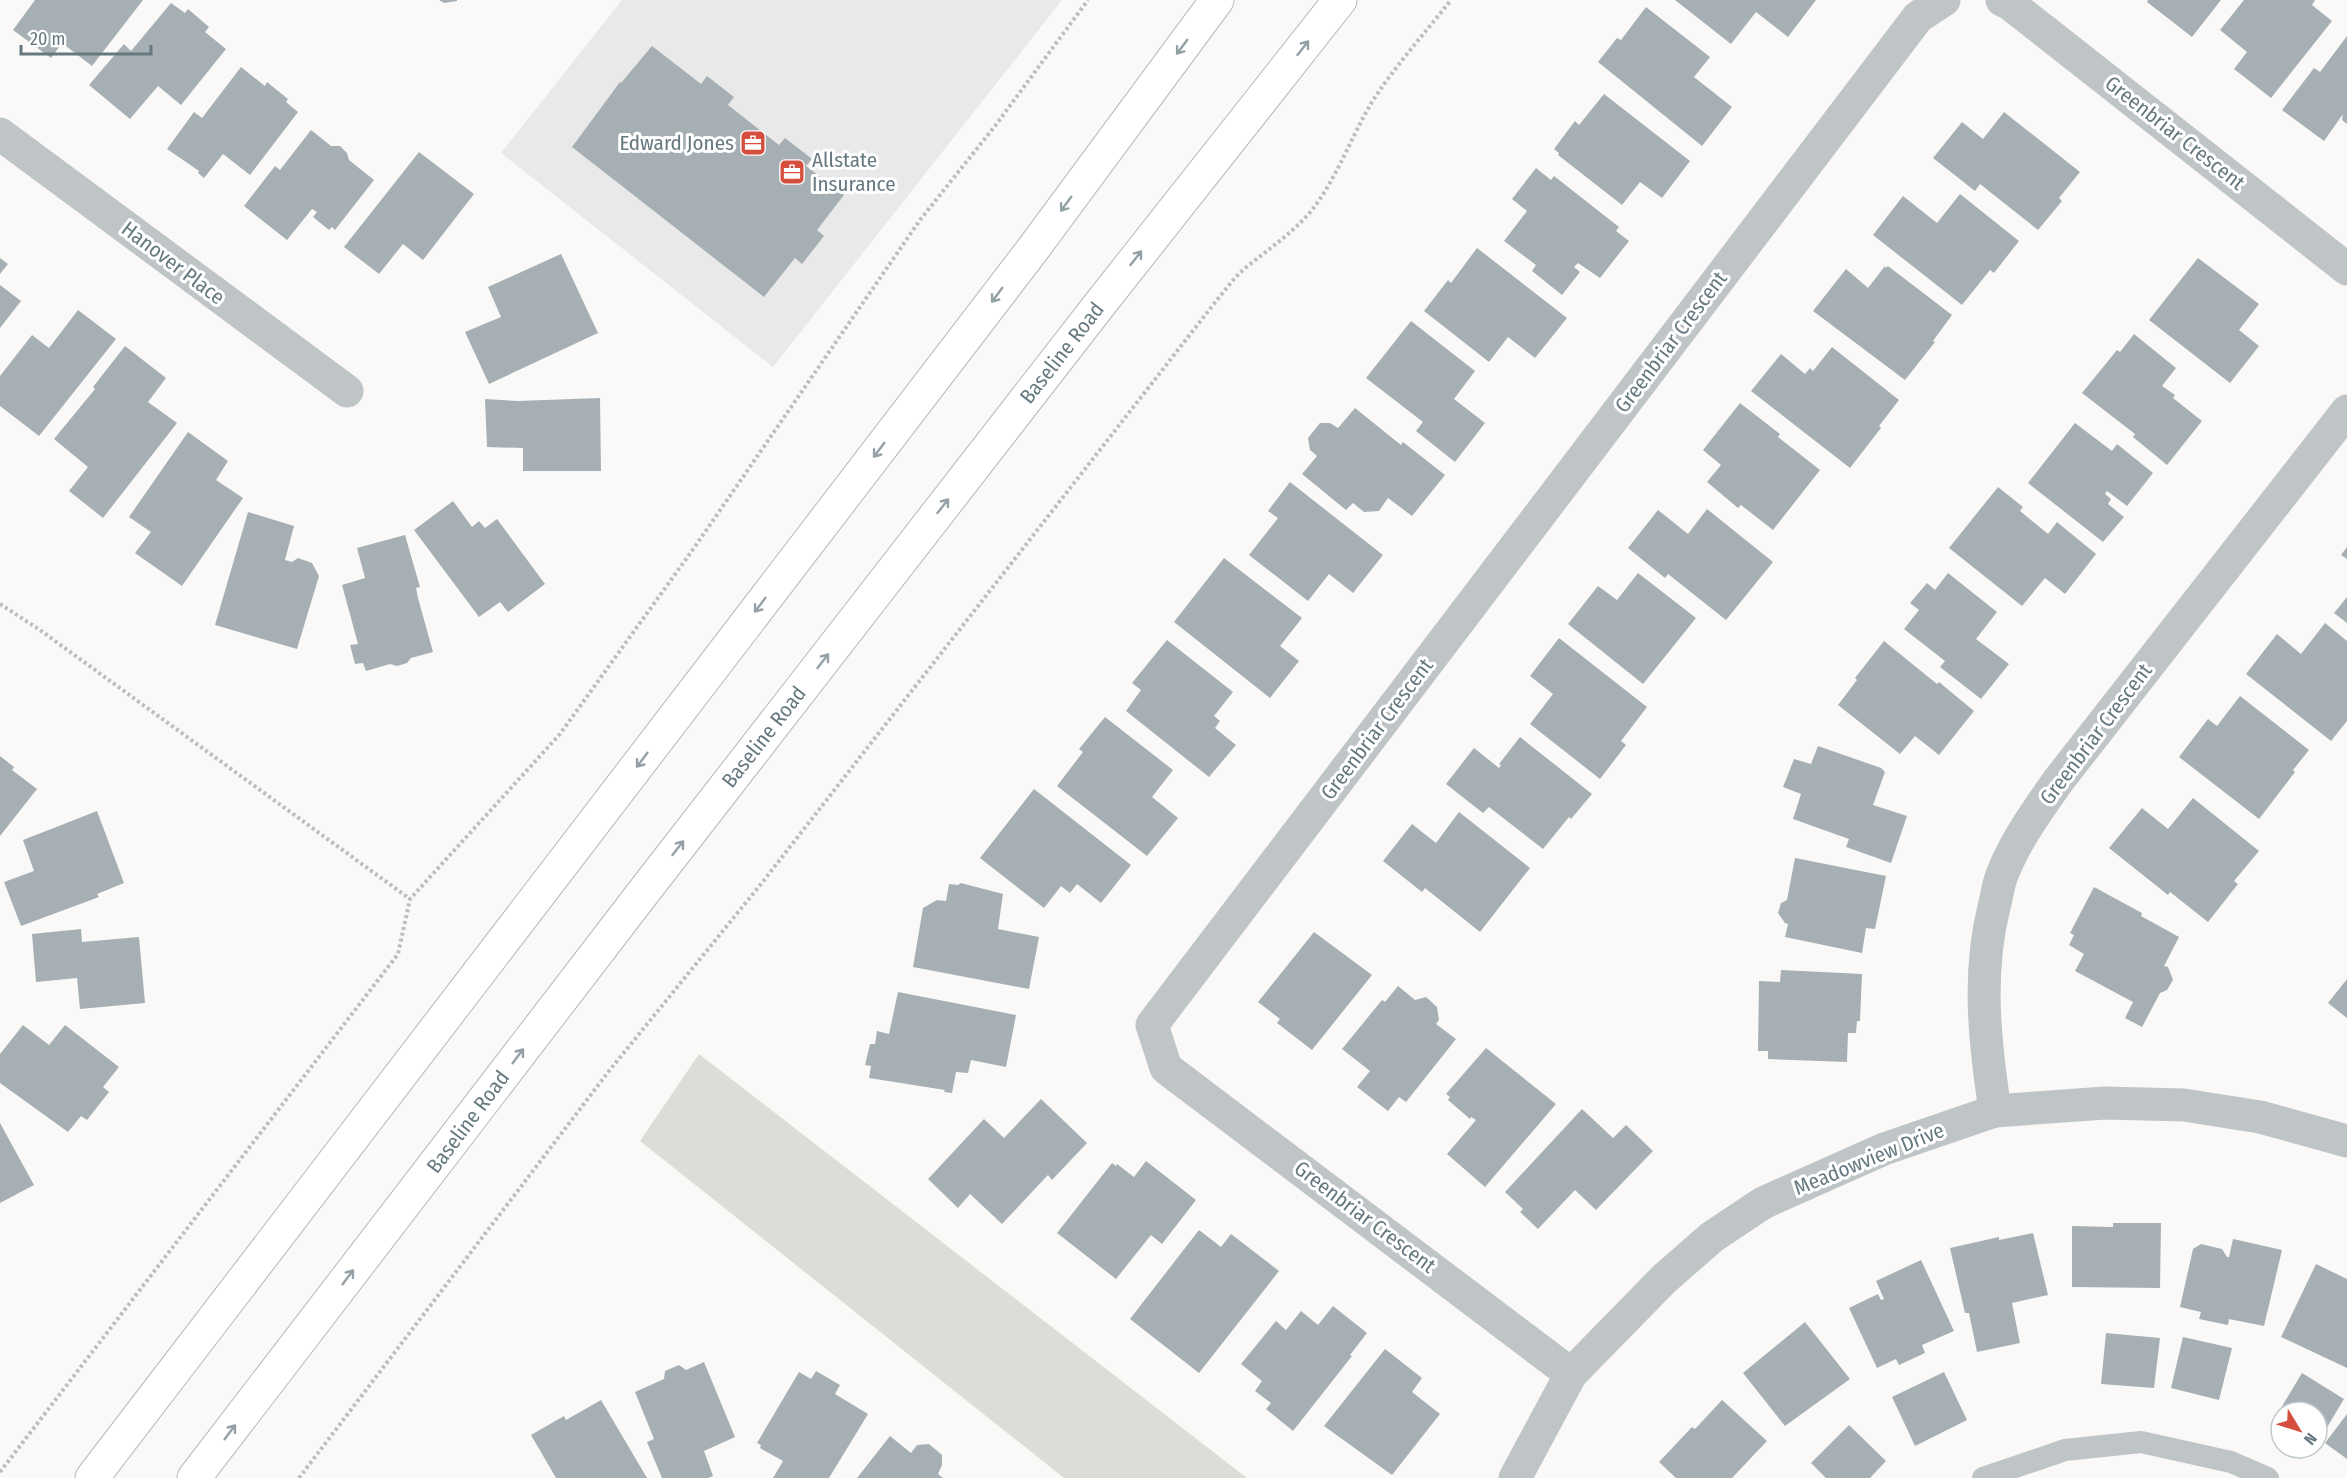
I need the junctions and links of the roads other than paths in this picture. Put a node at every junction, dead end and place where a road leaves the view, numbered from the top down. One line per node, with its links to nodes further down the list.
1 (1217, 0): 12 (main road, one-way to 12)
2 (1340, 0): 13 (main road, Baseline Road, one-way to 2)
3 (1944, 0): 11 (street, Greenbriar Crescent)
4 (2002, 0): 6 (street, Greenbriar Crescent)
5 (0, 134): 7 (street, Hanover Place)
6 (2347, 269)
7 (346, 392)
8 (2347, 411): 9 (street, Greenbriar Crescent)
9 (1995, 1111): 10 (street, Meadowview Drive); 11 (street, Meadowview Drive)
10 (2347, 1141)
11 (1571, 1374): 14 (street, Meadowview Drive)
12 (92, 1478)
13 (194, 1478)
14 (1515, 1478)
15 (1983, 1478): 16 (lane)
16 (2268, 1478)

